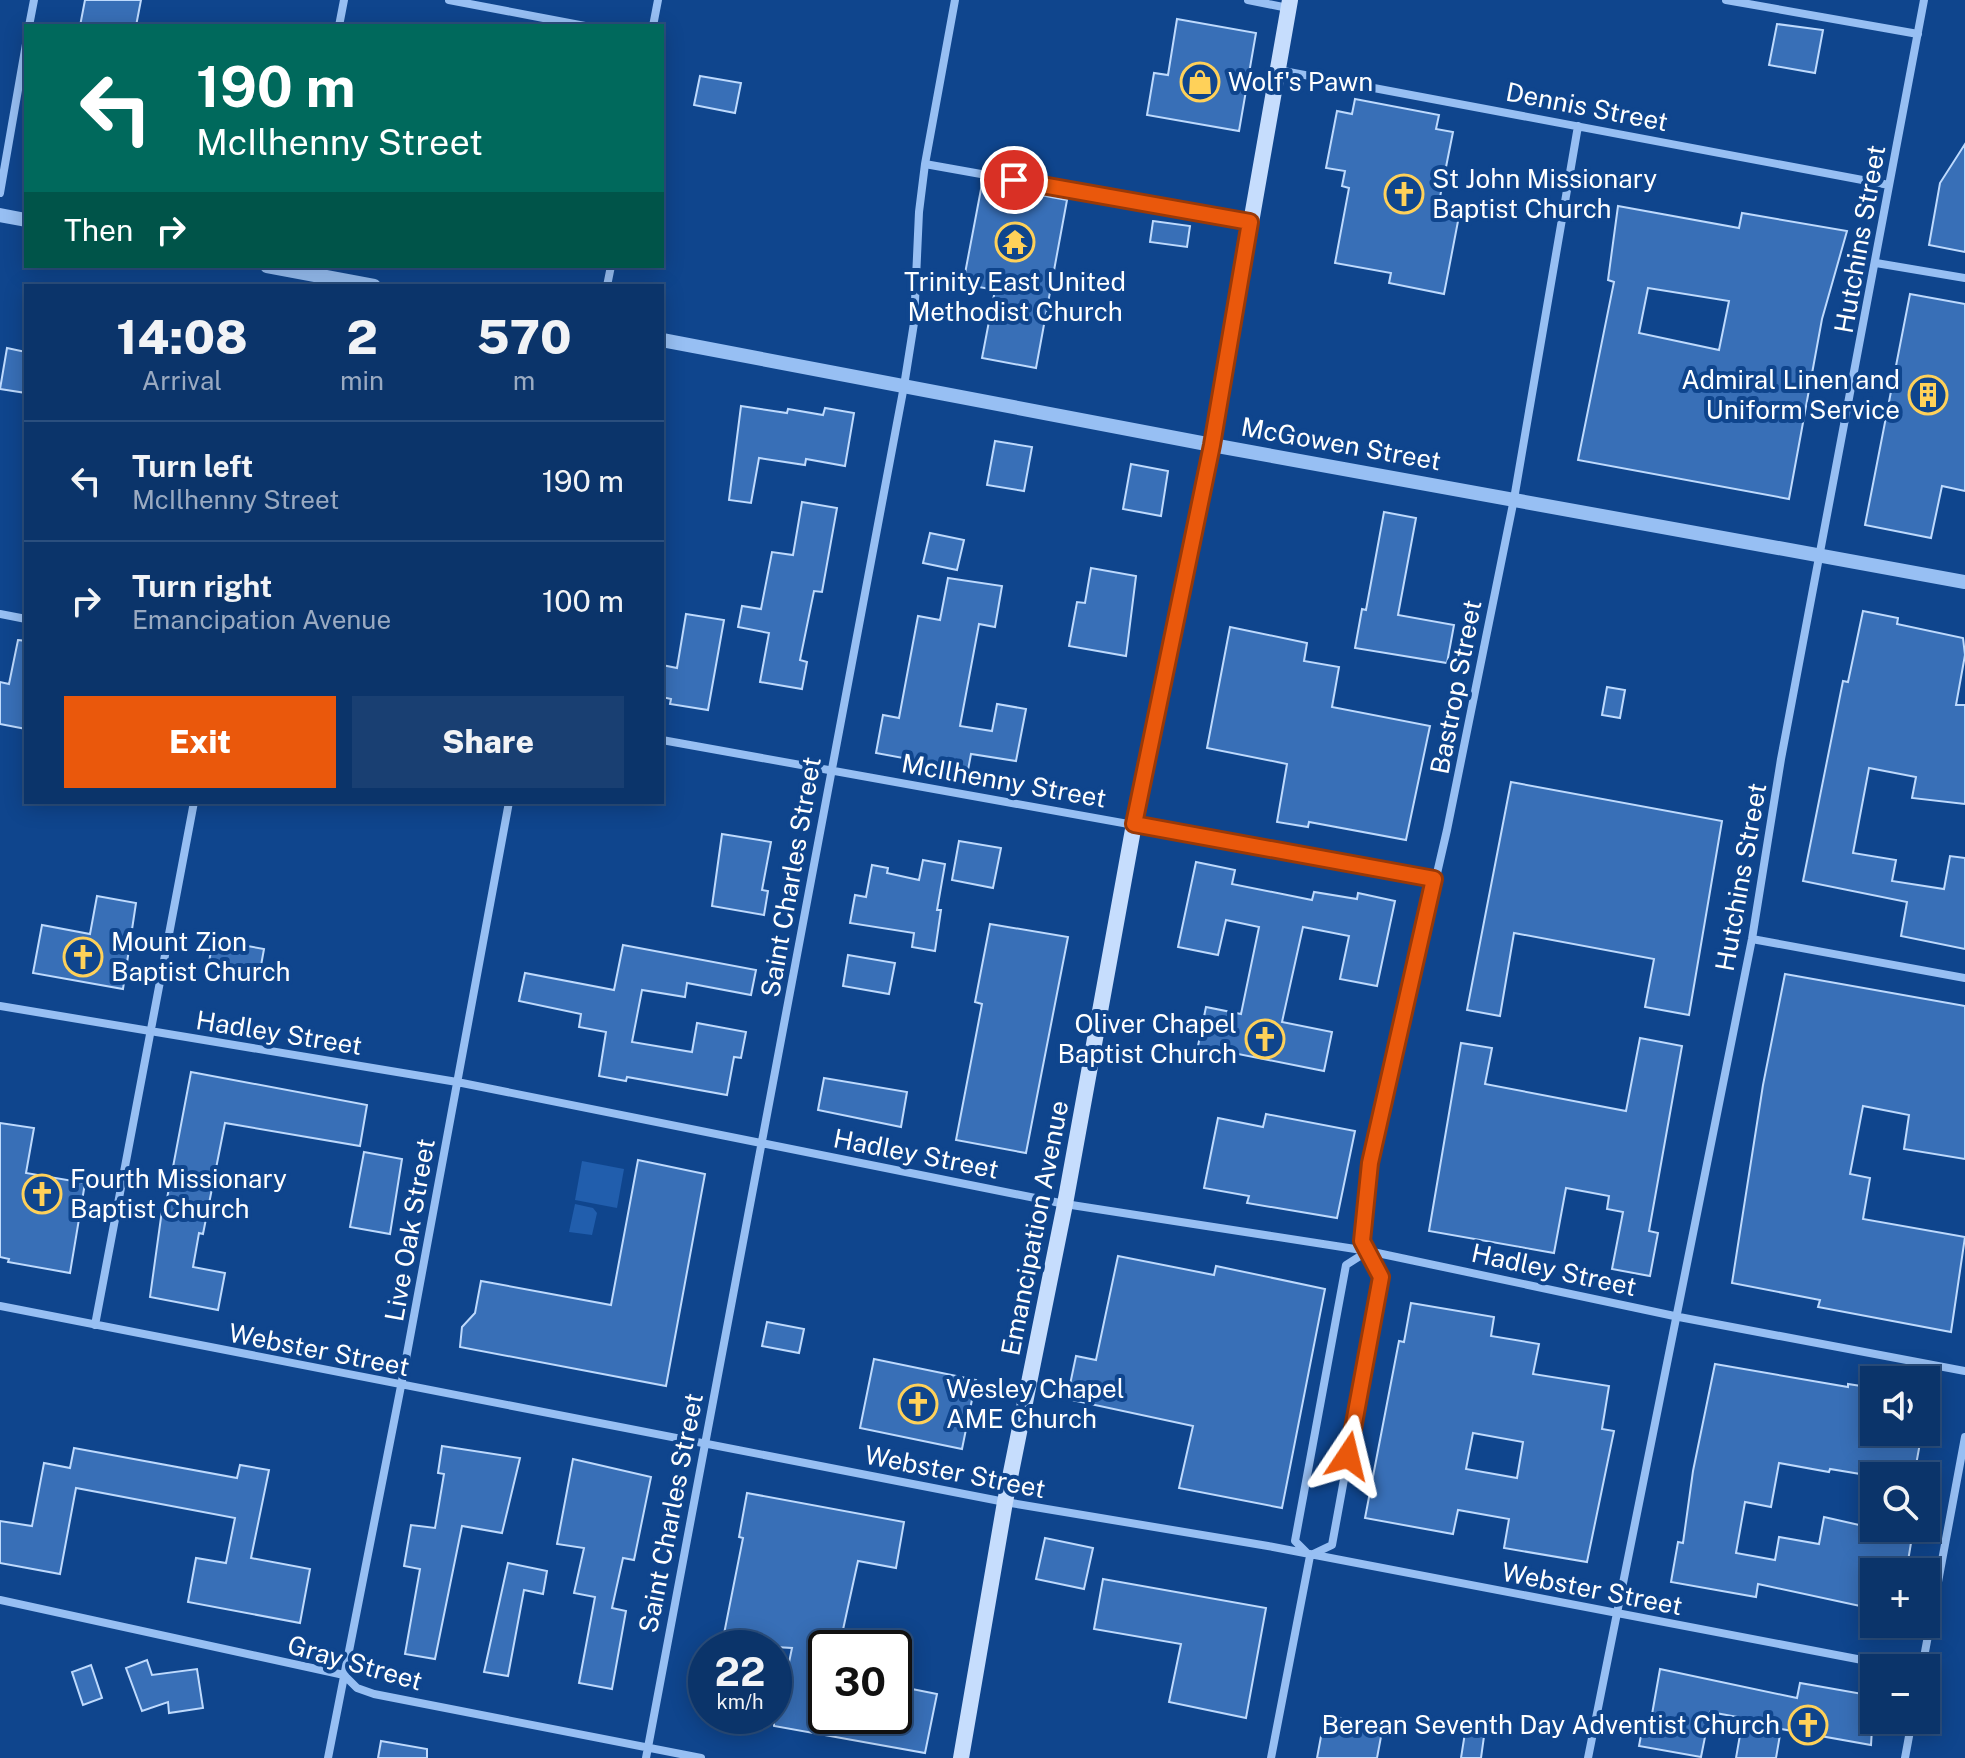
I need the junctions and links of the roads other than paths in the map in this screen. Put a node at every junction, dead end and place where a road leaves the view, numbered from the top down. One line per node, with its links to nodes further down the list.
1 (34, 0): 10 (street)
2 (344, 0): 11 (street)
3 (449, 0): 12 (street)
4 (658, 0): 13 (street)
5 (955, 0): 18 (street, Saint Charles Street)
6 (1248, 0): 9 (street)
7 (1726, 0): 14 (street)
8 (1924, 0): 14 (street, Hutchins Street)
9 (1290, 4): 16 (main road, Emancipation Avenue)
10 (29, 24)
11 (339, 24)
12 (575, 24)
13 (653, 24)
14 (1918, 34): 19 (street, Hutchins Street)
15 (24, 55): 20 (street)
16 (1278, 70): 17 (street, Dennis Street); 23 (main road, Emancipation Avenue)
17 (1578, 126): 19 (street, Dennis Street); 32 (street, Bastrop Street)
18 (925, 164): 23 (street); 30 (street, Saint Charles Street)
19 (1889, 185): 24 (street, Hutchins Street)
20 (0, 193)
21 (0, 215): 22 (street)
22 (24, 220)
23 (1250, 222): 31 (main road, Emancipation Avenue)
24 (1876, 263): 27 (street); 33 (street, Hutchins Street)
25 (274, 268): 26 (street)
26 (297, 275): 28 (street)
27 (1965, 278)
28 (360, 284)
29 (664, 340): 30 (street, McGowen Street)
30 (904, 386): 31 (street, McGowen Street); 38 (street, Saint Charles Street)
31 (1212, 445): 32 (street, McGowen Street); 41 (main road, Emancipation Avenue)
32 (1514, 499): 33 (street, McGowen Street); 42 (street, Bastrop Street)
33 (1821, 558): 34 (street, McGowen Street); 43 (street, Hutchins Street)
34 (1965, 582)
35 (0, 614): 36 (street)
36 (24, 619)
37 (664, 740): 38 (street, McIlhenny Street)
38 (830, 770): 41 (street, McIlhenny Street); 48 (street, Saint Charles Street)
39 (194, 804): 46 (street)
40 (509, 804): 47 (street, Live Oak Street)
41 (1134, 824): 42 (street, McIlhenny Street); 49 (main road, Emancipation Avenue)
42 (1434, 879): 50 (street, Bastrop Street)
43 (1752, 939): 44 (street); 52 (street, Hutchins Street)
44 (1965, 978)
45 (0, 1006): 46 (street, Hadley Street)
46 (152, 1032): 47 (street, Hadley Street); 53 (street)
47 (457, 1082): 48 (street, Hadley Street); 55 (street, Live Oak Street)
48 (764, 1145): 49 (street, Hadley Street); 57 (street, Saint Charles Street)
49 (1065, 1204): 50 (street, Hadley Street); 58 (main road, Emancipation Avenue)
50 (1368, 1251): 52 (street, Hadley Street); 59 (street, Bastrop Street); 59 (street)
51 (0, 1306): 53 (street, Webster Street)
52 (1679, 1317): 54 (street, Hadley Street); 61 (street, Hutchins Street)
53 (95, 1325): 55 (street, Webster Street)
54 (1965, 1371)
55 (401, 1386): 57 (street, Webster Street); 64 (street, Live Oak Street)
56 (1965, 1437): 62 (street)
57 (704, 1444): 58 (street, Webster Street); 66 (street, Saint Charles Street)
58 (1005, 1502): 59 (street, Webster Street); 69 (main road, Emancipation Avenue)
59 (1310, 1556): 61 (street, Webster Street); 70 (street)
60 (0, 1600): 64 (street, Gray Street)
61 (1615, 1614): 63 (street, Webster Street); 71 (street, Hutchins Street)
62 (1925, 1654)
63 (1860, 1660)
64 (344, 1675): 66 (street, Gray Street); 67 (street, Live Oak Street)
65 (1909, 1734): 72 (street)
66 (647, 1753): 68 (street, Gray Street)
67 (328, 1758)
68 (701, 1758)
69 (961, 1758)
70 (1271, 1758)
71 (1588, 1758)
72 (1905, 1758)

